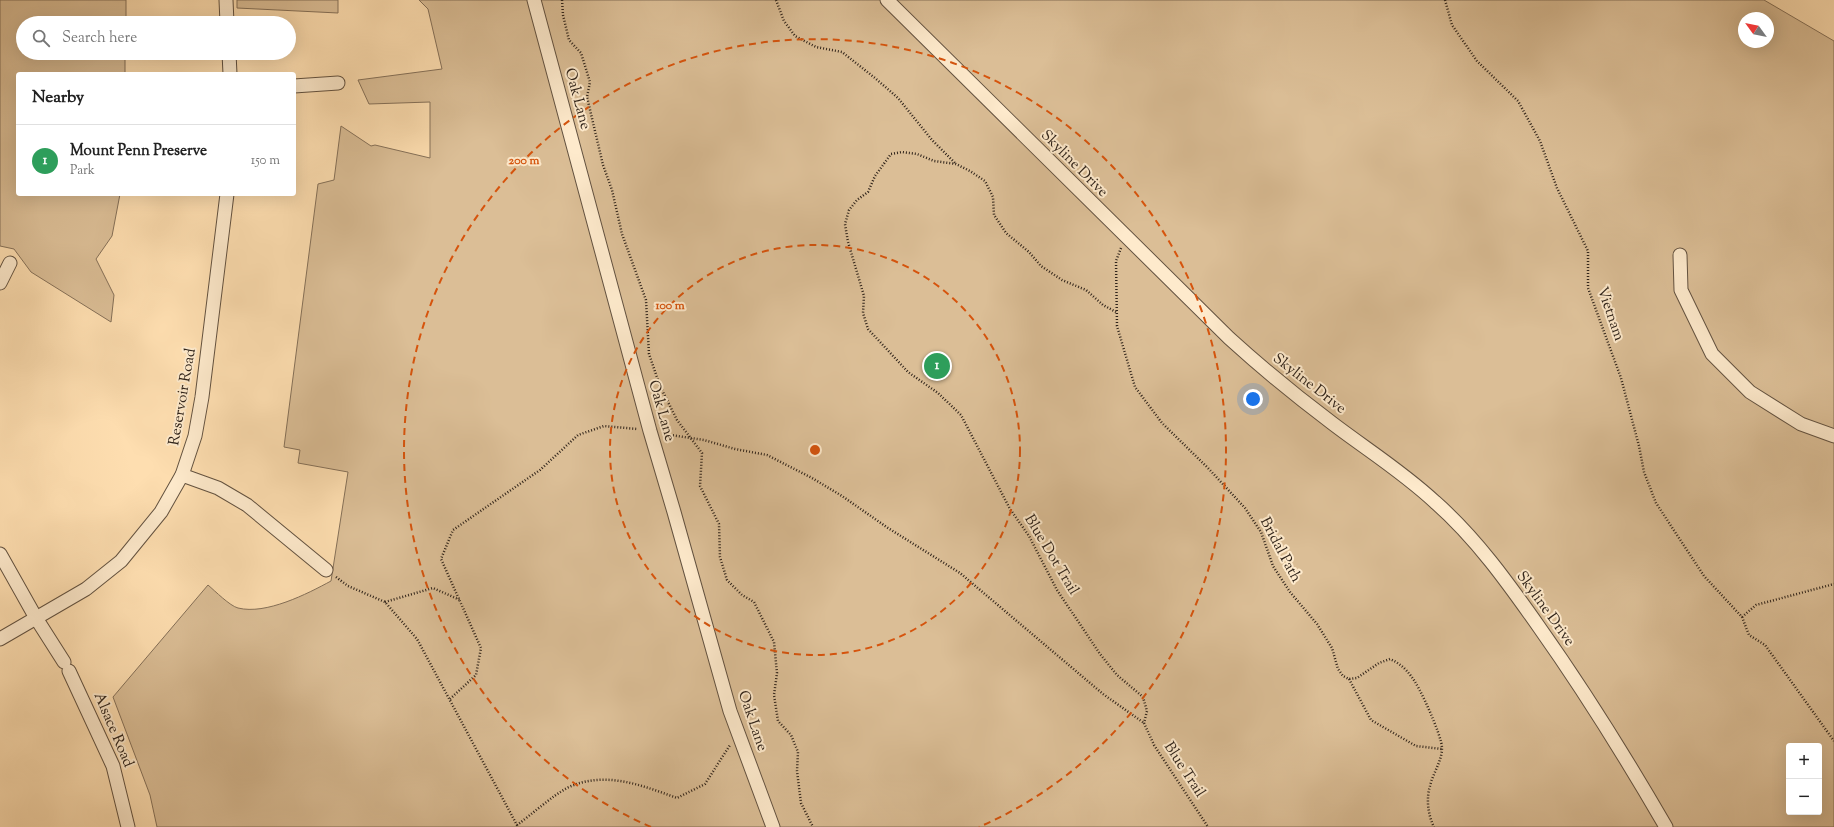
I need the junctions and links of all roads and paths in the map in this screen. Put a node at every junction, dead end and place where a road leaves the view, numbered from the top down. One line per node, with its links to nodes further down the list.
1 (226, 0): 7 (street)
2 (534, 0): 19 (street, Oak Lane)
3 (562, 0): 21 (path)
4 (776, 0): 12 (path)
5 (887, 0): 43 (street, Skyline Drive)
6 (1445, 0): 28 (path, Vietnam)
7 (227, 16)
8 (229, 60): 9 (street)
9 (230, 72)
10 (338, 83): 11 (street)
11 (296, 86)
12 (956, 164): 18 (path, Blue Dot Trail); 33 (path, Blue Dot Trail)
13 (227, 196): 22 (street, Reservoir Road)
14 (1122, 246): 18 (path, Bridal Path)
15 (1680, 255): 20 (street)
16 (10, 263): 17 (street)
17 (0, 283)
18 (1116, 312): 31 (path, Bridal Path)
19 (650, 431): 21 (path); 26 (path); 34 (street, Oak Lane)
20 (1834, 436)
21 (690, 438): 33 (path); 40 (path)
22 (182, 475): 24 (street); 29 (street, Reservoir Road)
23 (0, 554): 29 (street, Alsace Road)
24 (326, 570): 27 (path)
25 (1834, 584): 28 (path)
26 (460, 600): 27 (path); 32 (path)
27 (385, 602): 37 (path)
28 (1742, 617): 35 (path)
29 (36, 618): 30 (street, Reservoir Road); 38 (street, Alsace Road)
30 (0, 639)
31 (1349, 679): 36 (path, Bridal Path); 36 (path)
32 (450, 699)
33 (1144, 723): 41 (path, Blue Trail)
34 (740, 738): 37 (path); 39 (street, Oak Lane)
35 (1834, 741)
36 (1442, 749): 42 (path)
37 (517, 826)
38 (128, 827)
39 (773, 827)
40 (813, 827)
41 (1208, 827)
42 (1434, 827)
43 (1666, 827)

